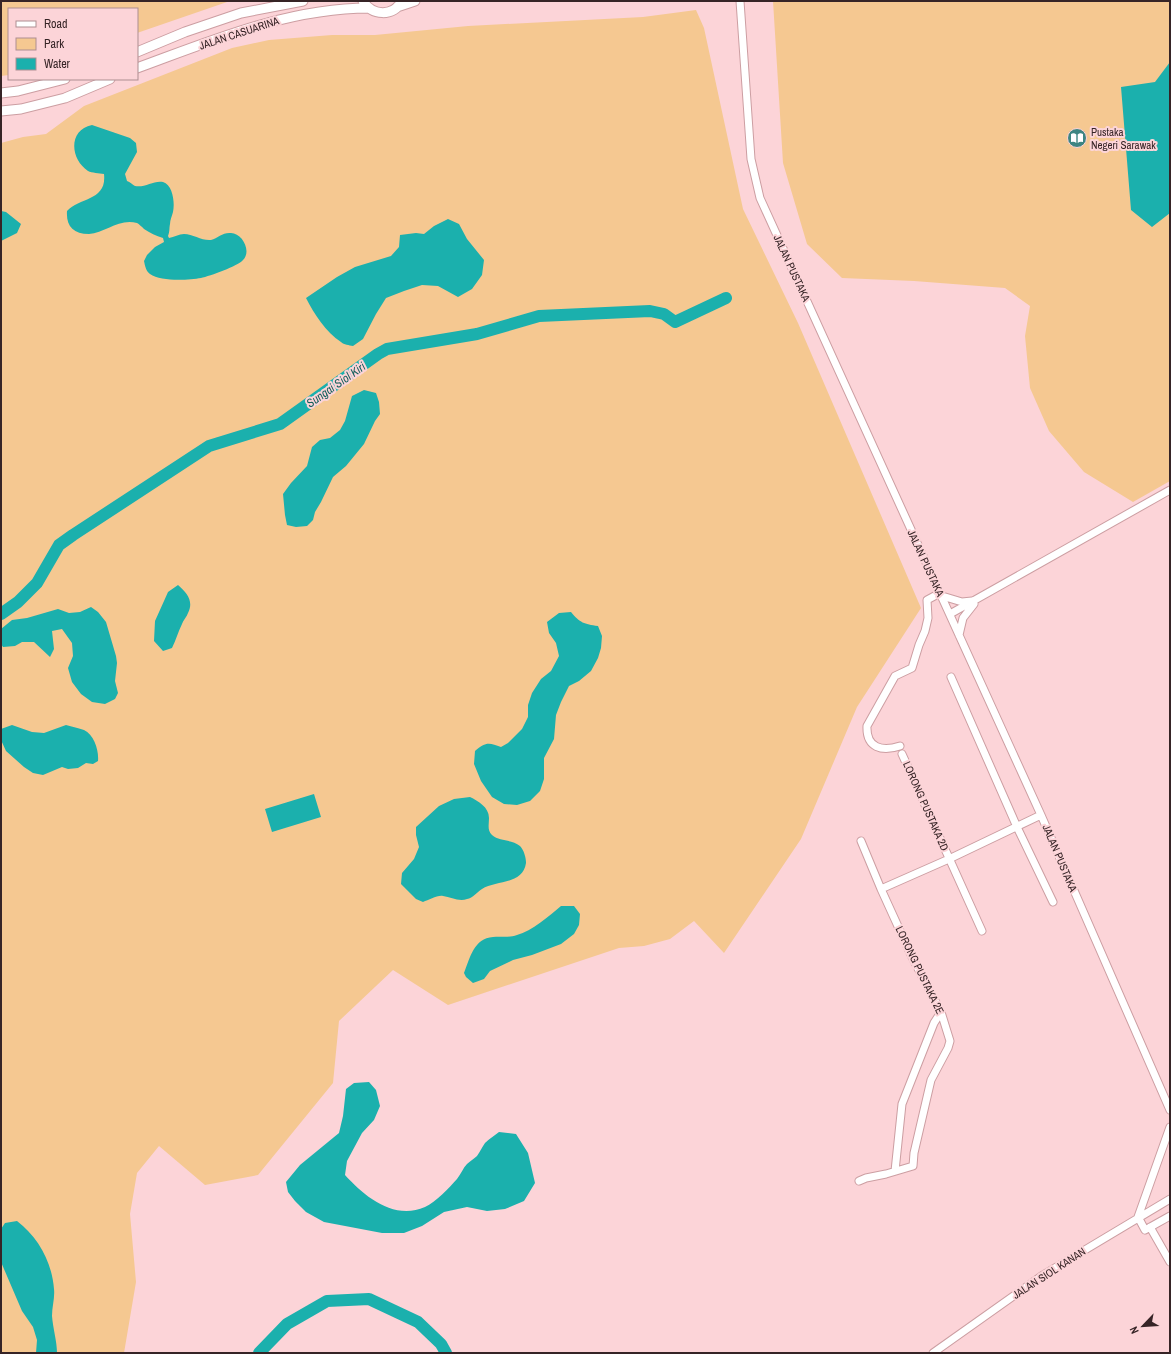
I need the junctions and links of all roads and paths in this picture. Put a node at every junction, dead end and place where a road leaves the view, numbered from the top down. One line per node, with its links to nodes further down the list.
1 (303, 1): 6 (main road, JALAN CASUARINA)
2 (415, 1): 5 (main road, JALAN CASUARINA)
3 (740, 1): 13 (street, JALAN PUSTAKA)
4 (366, 4): 5 (main road, JALAN CASUARINA); 7 (main road, JALAN CASUARINA)
5 (399, 4)
6 (138, 52)
7 (138, 68)
8 (61, 80): 10 (main road)
9 (108, 80): 11 (main road)
10 (1, 93)
11 (1, 111)
12 (1170, 490): 14 (street)
13 (941, 595): 14 (street); 15 (street, JALAN PUSTAKA); 21 (street, LORONG PUSTAKA 2D)
14 (976, 601): 15 (street); 16 (street)
15 (950, 614): 16 (street, JALAN PUSTAKA)
16 (959, 634): 18 (street, JALAN PUSTAKA)
17 (951, 678): 19 (street)
18 (1041, 815): 19 (street); 26 (street, JALAN PUSTAKA)
19 (1017, 827): 21 (street); 23 (street)
20 (861, 841): 22 (street, LORONG PUSTAKA 2E)
21 (949, 859): 22 (street); 24 (street, LORONG PUSTAKA 2D)
22 (881, 889): 25 (street, LORONG PUSTAKA 2E)
23 (1053, 902)
24 (982, 931)
25 (941, 1012): 28 (street); 28 (street, LORONG PUSTAKA 2E)
26 (1170, 1110)
27 (1170, 1127): 32 (street)
28 (895, 1171): 29 (street)
29 (859, 1181)
30 (1170, 1199): 32 (street, JALAN SIOL KANAN)
31 (1170, 1216): 33 (street)
32 (1138, 1217): 33 (street); 35 (street, JALAN SIOL KANAN)
33 (1150, 1227): 34 (street)
34 (1170, 1262)
35 (933, 1353)

